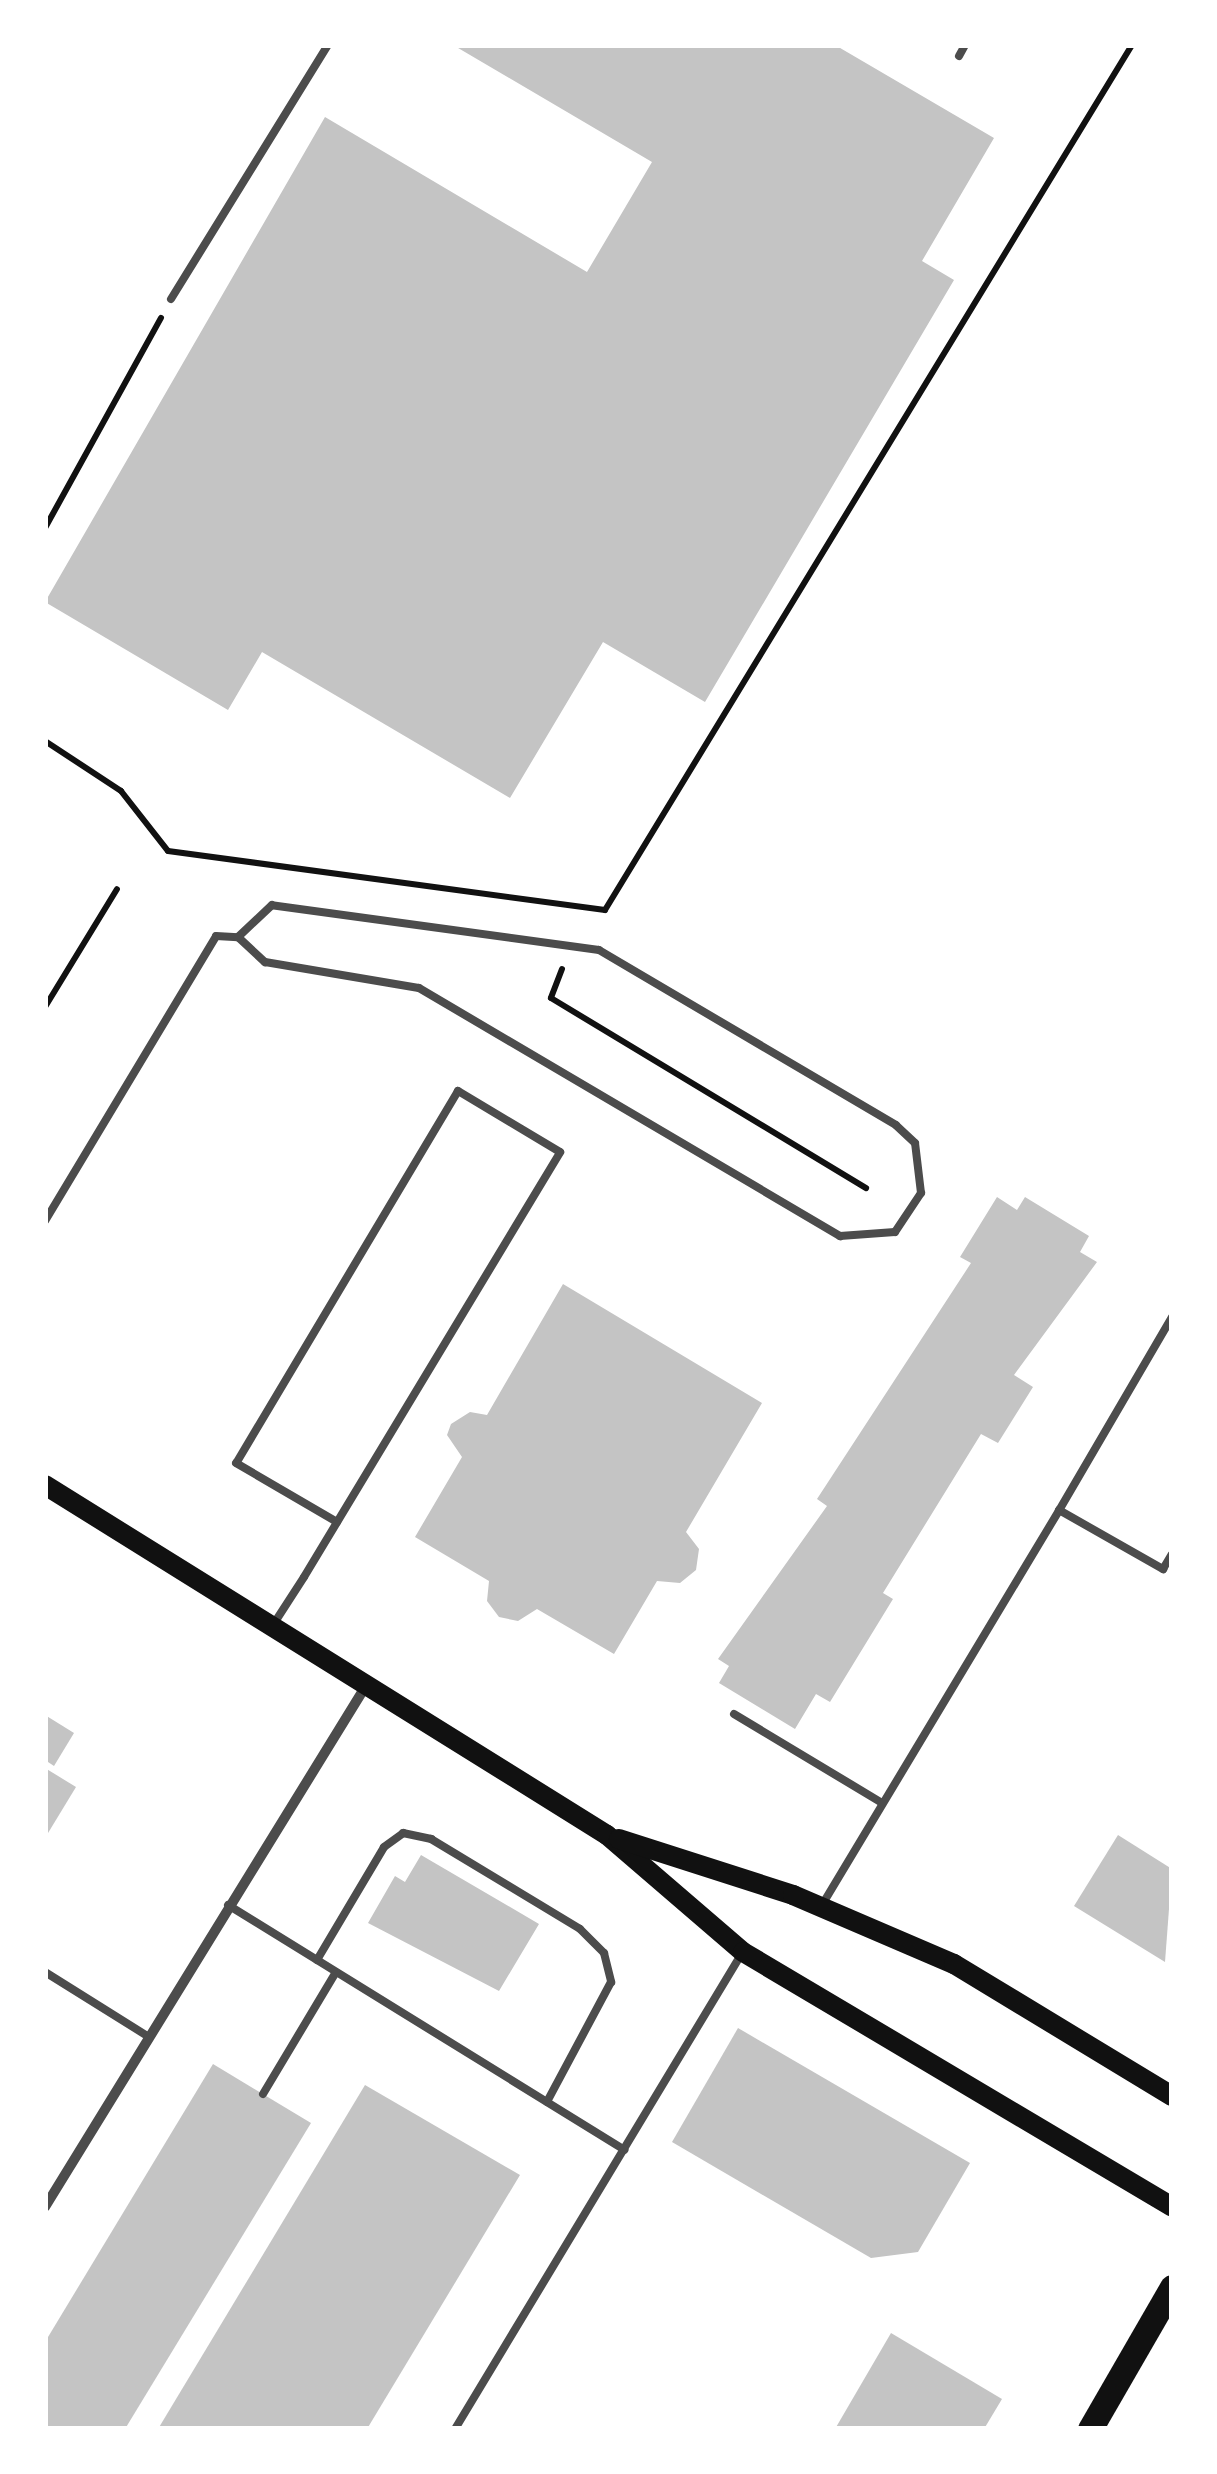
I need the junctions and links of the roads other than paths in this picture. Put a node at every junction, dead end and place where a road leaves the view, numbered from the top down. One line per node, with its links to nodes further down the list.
1 (328, 45): 4 (lane)
2 (965, 45): 3 (lane)
3 (959, 56)
4 (171, 299)
5 (238, 937): 5 (lane); 6 (lane)
6 (45, 1221)
7 (1172, 1317): 9 (lane)
8 (45, 1485): 13 (main road)
9 (1058, 1510): 12 (lane); 16 (lane)
10 (337, 1522): 10 (lane); 13 (lane)
11 (1172, 1554): 12 (lane)
12 (1168, 1572)
13 (274, 1625): 14 (main road)
14 (368, 1684): 17 (main road); 18 (street)
15 (734, 1714): 16 (lane)
16 (882, 1803): 19 (lane)
17 (607, 1835): 19 (main road); 20 (main road)
18 (228, 1905): 21 (lane); 24 (street)
19 (821, 1907): 26 (main road)
20 (743, 1952): 28 (lane); 30 (main road)
21 (318, 1960): 23 (lane); 27 (lane)
22 (45, 1972): 24 (lane)
23 (336, 1972): 25 (lane); 27 (lane)
24 (146, 2035): 29 (street)
25 (263, 2094)
26 (1172, 2096)
27 (547, 2102): 28 (lane)
28 (624, 2150): 32 (lane)
29 (45, 2207)
30 (1172, 2207)
31 (1172, 2287): 33 (main road)
32 (455, 2429)
33 (1090, 2429)

